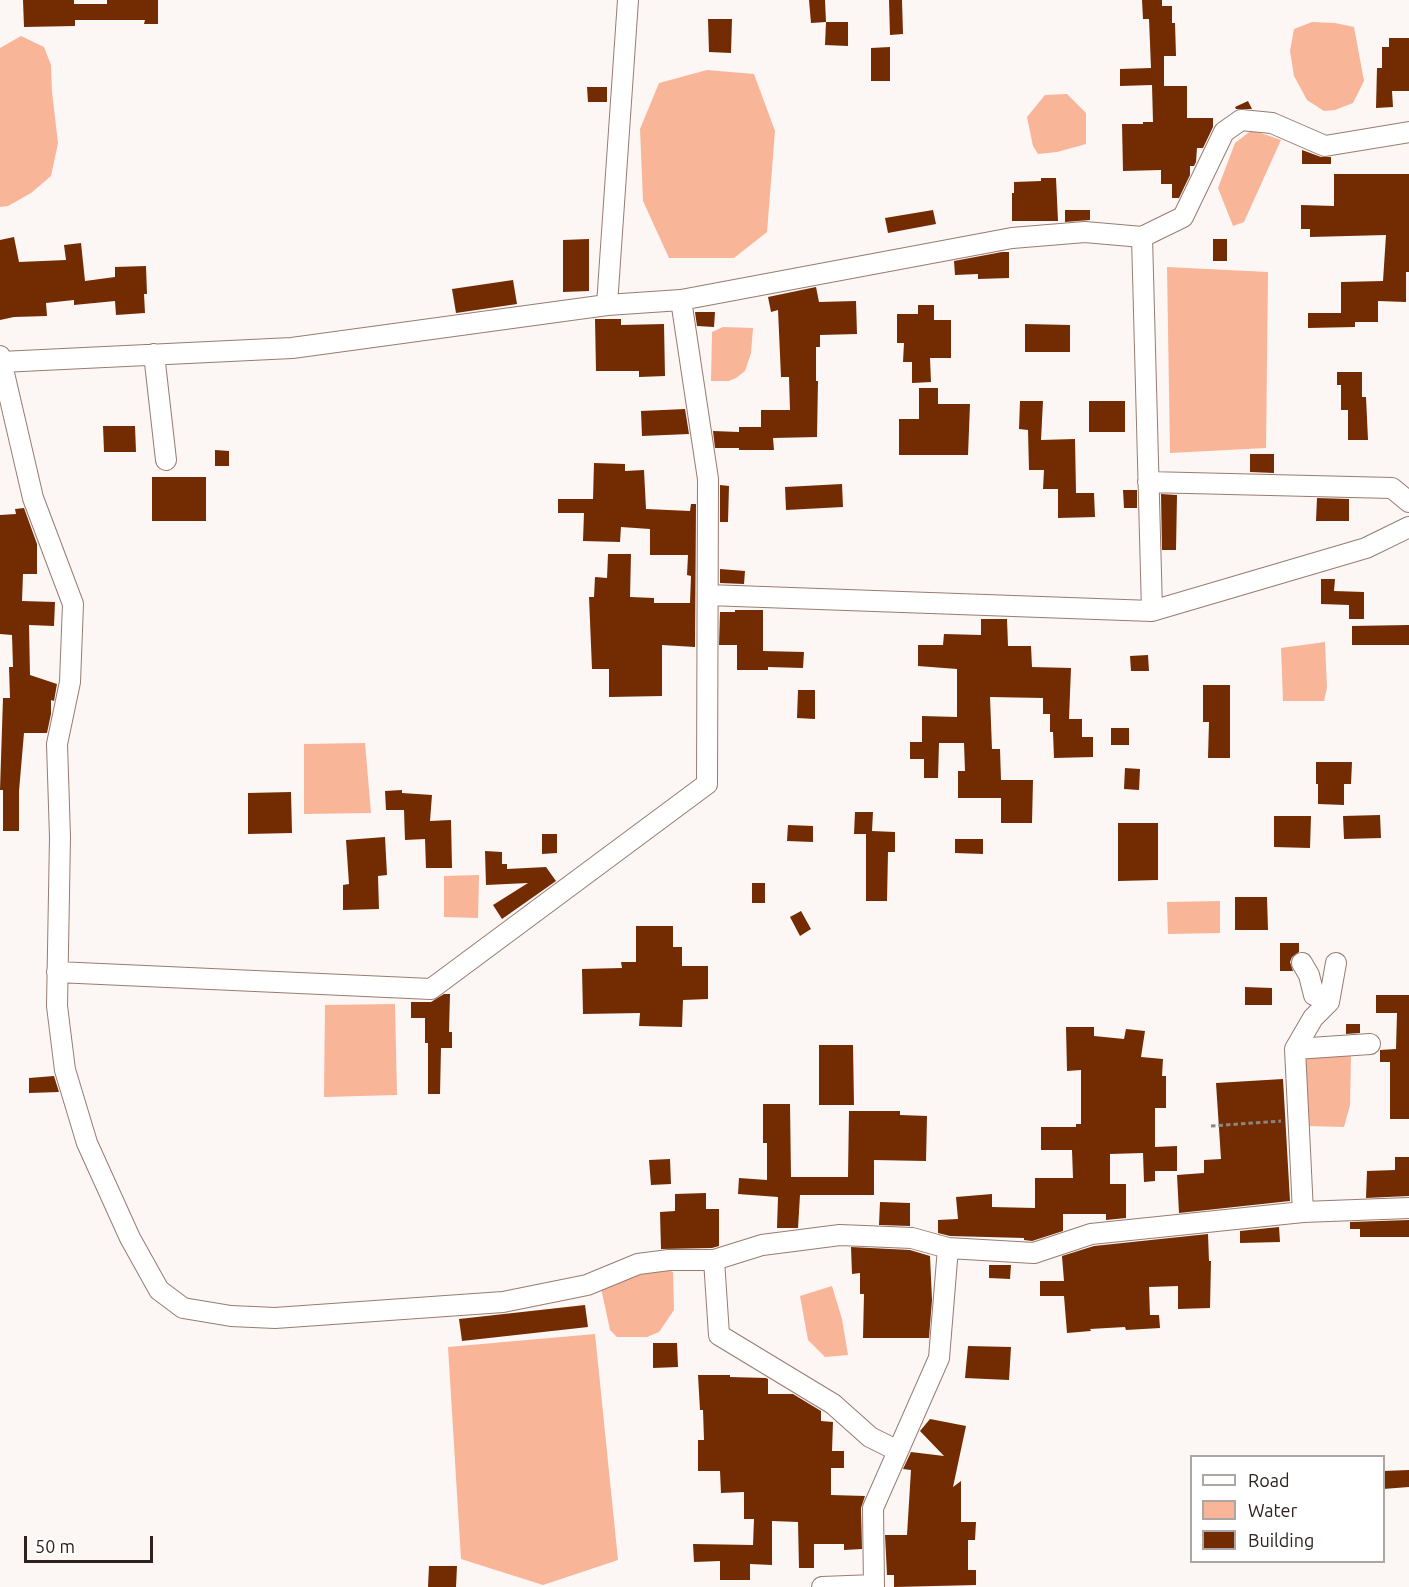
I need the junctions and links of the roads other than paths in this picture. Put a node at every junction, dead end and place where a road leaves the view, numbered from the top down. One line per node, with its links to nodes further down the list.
1 (628, 0): 5 (street)
2 (1409, 132): 3 (street)
3 (1142, 237): 4 (street); 10 (street)
4 (681, 300): 5 (street); 13 (street)
5 (607, 305): 6 (street)
6 (154, 354): 8 (street); 9 (street)
7 (0, 356): 8 (street)
8 (1, 362): 17 (street)
9 (166, 460)
10 (1148, 482): 11 (street); 14 (street)
11 (1409, 502)
12 (1409, 527): 14 (street)
13 (708, 595): 14 (street); 17 (street)
14 (1152, 611)
15 (1302, 963): 18 (street)
16 (1336, 963): 18 (street)
17 (57, 972): 24 (street)
18 (1329, 1002): 20 (street)
19 (1370, 1044): 20 (street)
20 (1295, 1049): 22 (street)
21 (1409, 1208): 22 (street)
22 (1303, 1212): 23 (street)
23 (948, 1248): 24 (street); 25 (street)
24 (714, 1260): 25 (street)
25 (898, 1451): 26 (street)
26 (874, 1586): 27 (street)
27 (822, 1587)

